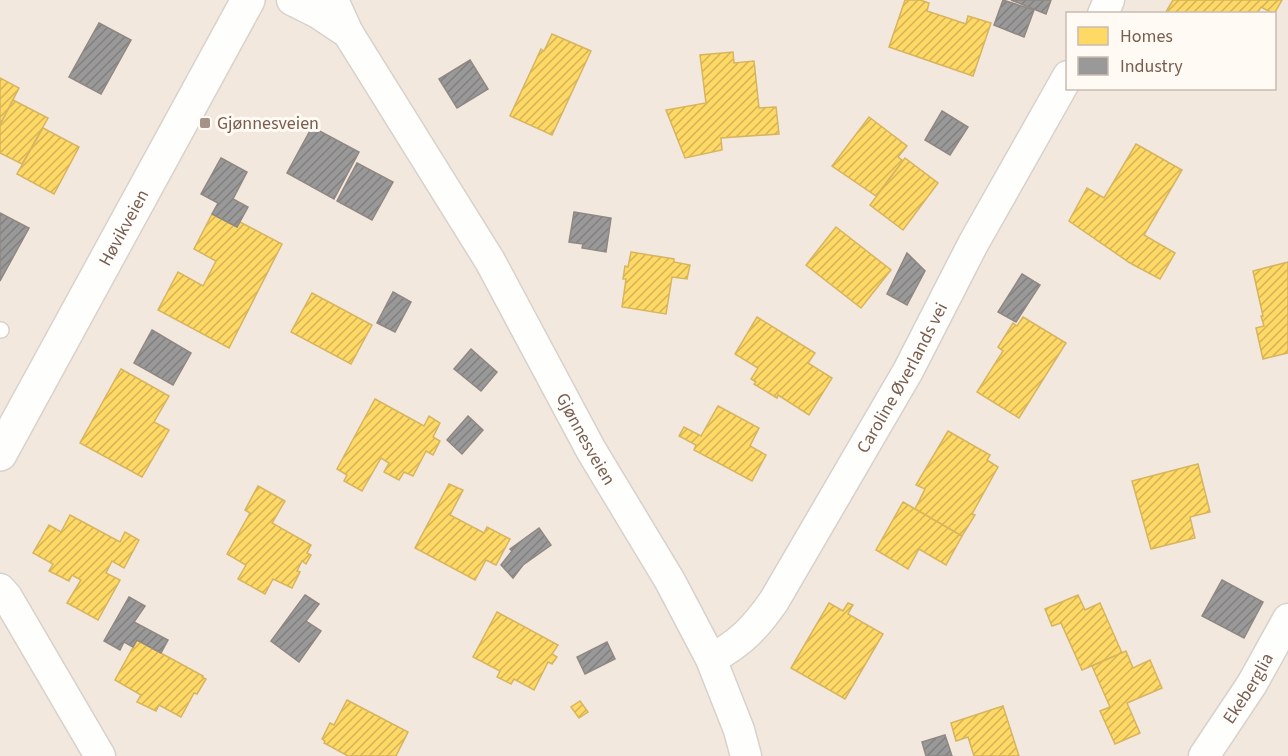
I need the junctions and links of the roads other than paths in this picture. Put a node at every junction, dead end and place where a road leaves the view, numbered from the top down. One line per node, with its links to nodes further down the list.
1 (248, 0): 6 (main road, Høvikveien)
2 (291, 0): 4 (street, Gjønnesveien)
3 (333, 0): 4 (street, Gjønnesveien)
4 (348, 33): 9 (street, Gjønnesveien)
5 (1066, 80): 9 (street, Caroline Øverlands vei)
6 (0, 454)
7 (0, 589): 10 (street)
8 (1288, 619): 12 (street, Ekeberglia)
9 (711, 658): 11 (street)
10 (100, 756)
11 (746, 756)
12 (1204, 756)

